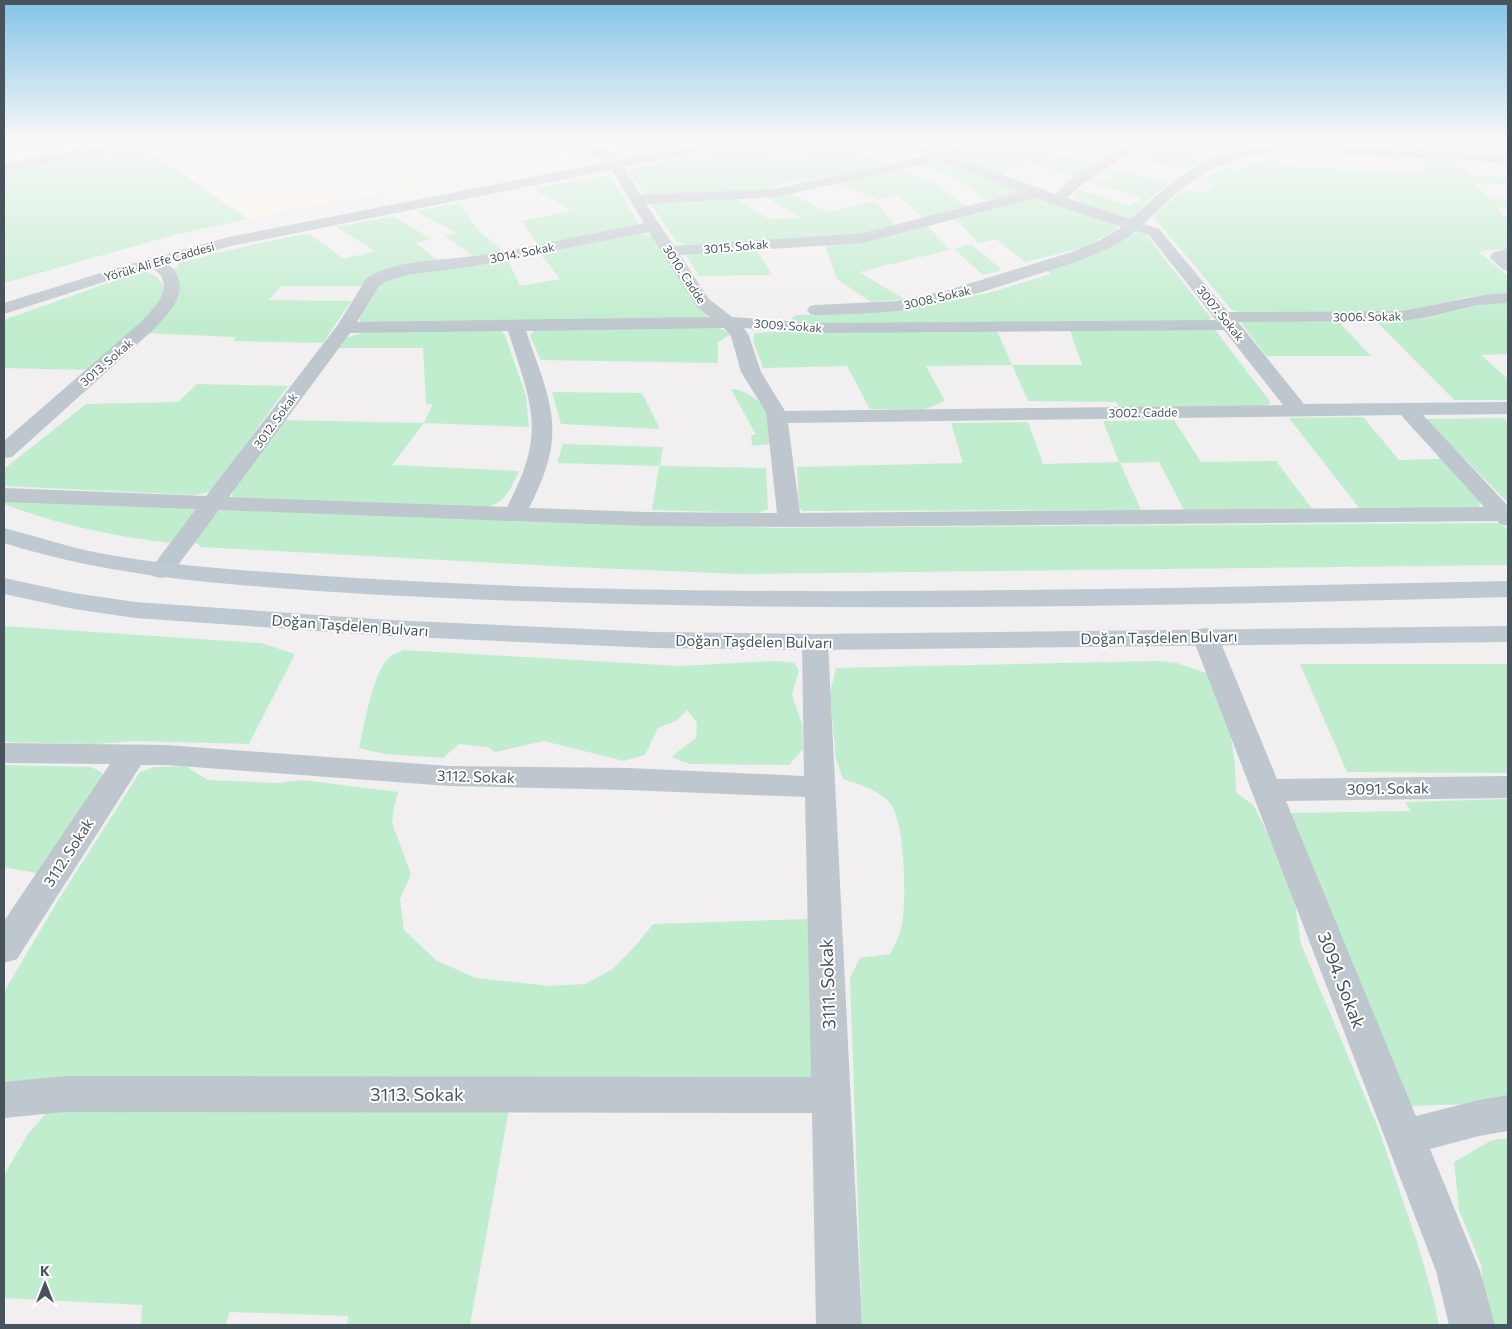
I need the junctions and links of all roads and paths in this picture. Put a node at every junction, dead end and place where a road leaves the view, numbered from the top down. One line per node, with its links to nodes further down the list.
1 (367, 204): 12 (street, Yörük Ali Efe Caddesi)
2 (406, 204): 10 (street, Yörük Ali Efe Caddesi)
3 (639, 204): 8 (street, 3010. Cadde)
4 (994, 204): 9 (street, 3015. Sokak)
5 (1070, 204): 7 (street, 3007. Sokak)
6 (1156, 204): 7 (street, 3008. Sokak)
7 (1136, 225): 15 (street, 3007. Sokak); 16 (street, 3008. Sokak)
8 (654, 226): 9 (street, 3010. Cadde); 11 (street, 3014. Sokak)
9 (670, 252): 16 (street, 3010. Cadde)
10 (154, 262): 14 (street, Yörük Ali Efe Caddesi); 23 (street, 3013. Sokak)
11 (389, 273): 18 (street, 3012. Sokak)
12 (51, 278)
13 (1508, 298): 15 (street, 3006. Sokak)
14 (4, 309)
15 (1228, 321): 16 (street, 3009. Sokak); 21 (street, 3007. Sokak)
16 (728, 322): 17 (street, 3009. Sokak); 22 (street, 3010. Cadde)
17 (516, 327): 18 (street, 3009. Sokak); 26 (street)
18 (345, 328): 25 (street, 3012. Sokak)
19 (1508, 408): 20 (street, 3002. Cadde)
20 (1406, 409): 21 (street, 3002. Cadde); 27 (street)
21 (1298, 410): 22 (street, 3002. Cadde)
22 (778, 416): 28 (street, 3010. Cadde)
23 (4, 452)
24 (4, 495): 25 (street)
25 (213, 504): 26 (street); 30 (street, 3012. Sokak)
26 (514, 515): 28 (street)
27 (1507, 515): 28 (street)
28 (789, 520)
29 (6, 536): 30 (main road)
30 (161, 571): 32 (main road)
31 (4, 586): 35 (main road, Doğan Taşdelen Bulvarı)
32 (1508, 589)
33 (1508, 634): 34 (main road, Doğan Taşdelen Bulvarı)
34 (1205, 636): 35 (main road, Doğan Taşdelen Bulvarı); 40 (street, 3094. Sokak)
35 (814, 642): 38 (street, 3111. Sokak)
36 (4, 753): 37 (street, 3112. Sokak)
37 (132, 754): 38 (street, 3112. Sokak); 41 (street, 3112. Sokak)
38 (820, 787): 42 (street, 3111. Sokak)
39 (1508, 787): 40 (street, 3091. Sokak)
40 (1267, 790): 45 (street, 3094. Sokak)
41 (4, 949)
42 (830, 1095): 43 (street, 3113. Sokak); 46 (street, 3111. Sokak)
43 (4, 1100)
44 (1508, 1113): 45 (street)
45 (1404, 1138): 47 (street, 3094. Sokak)
46 (839, 1325)
47 (1472, 1325)

